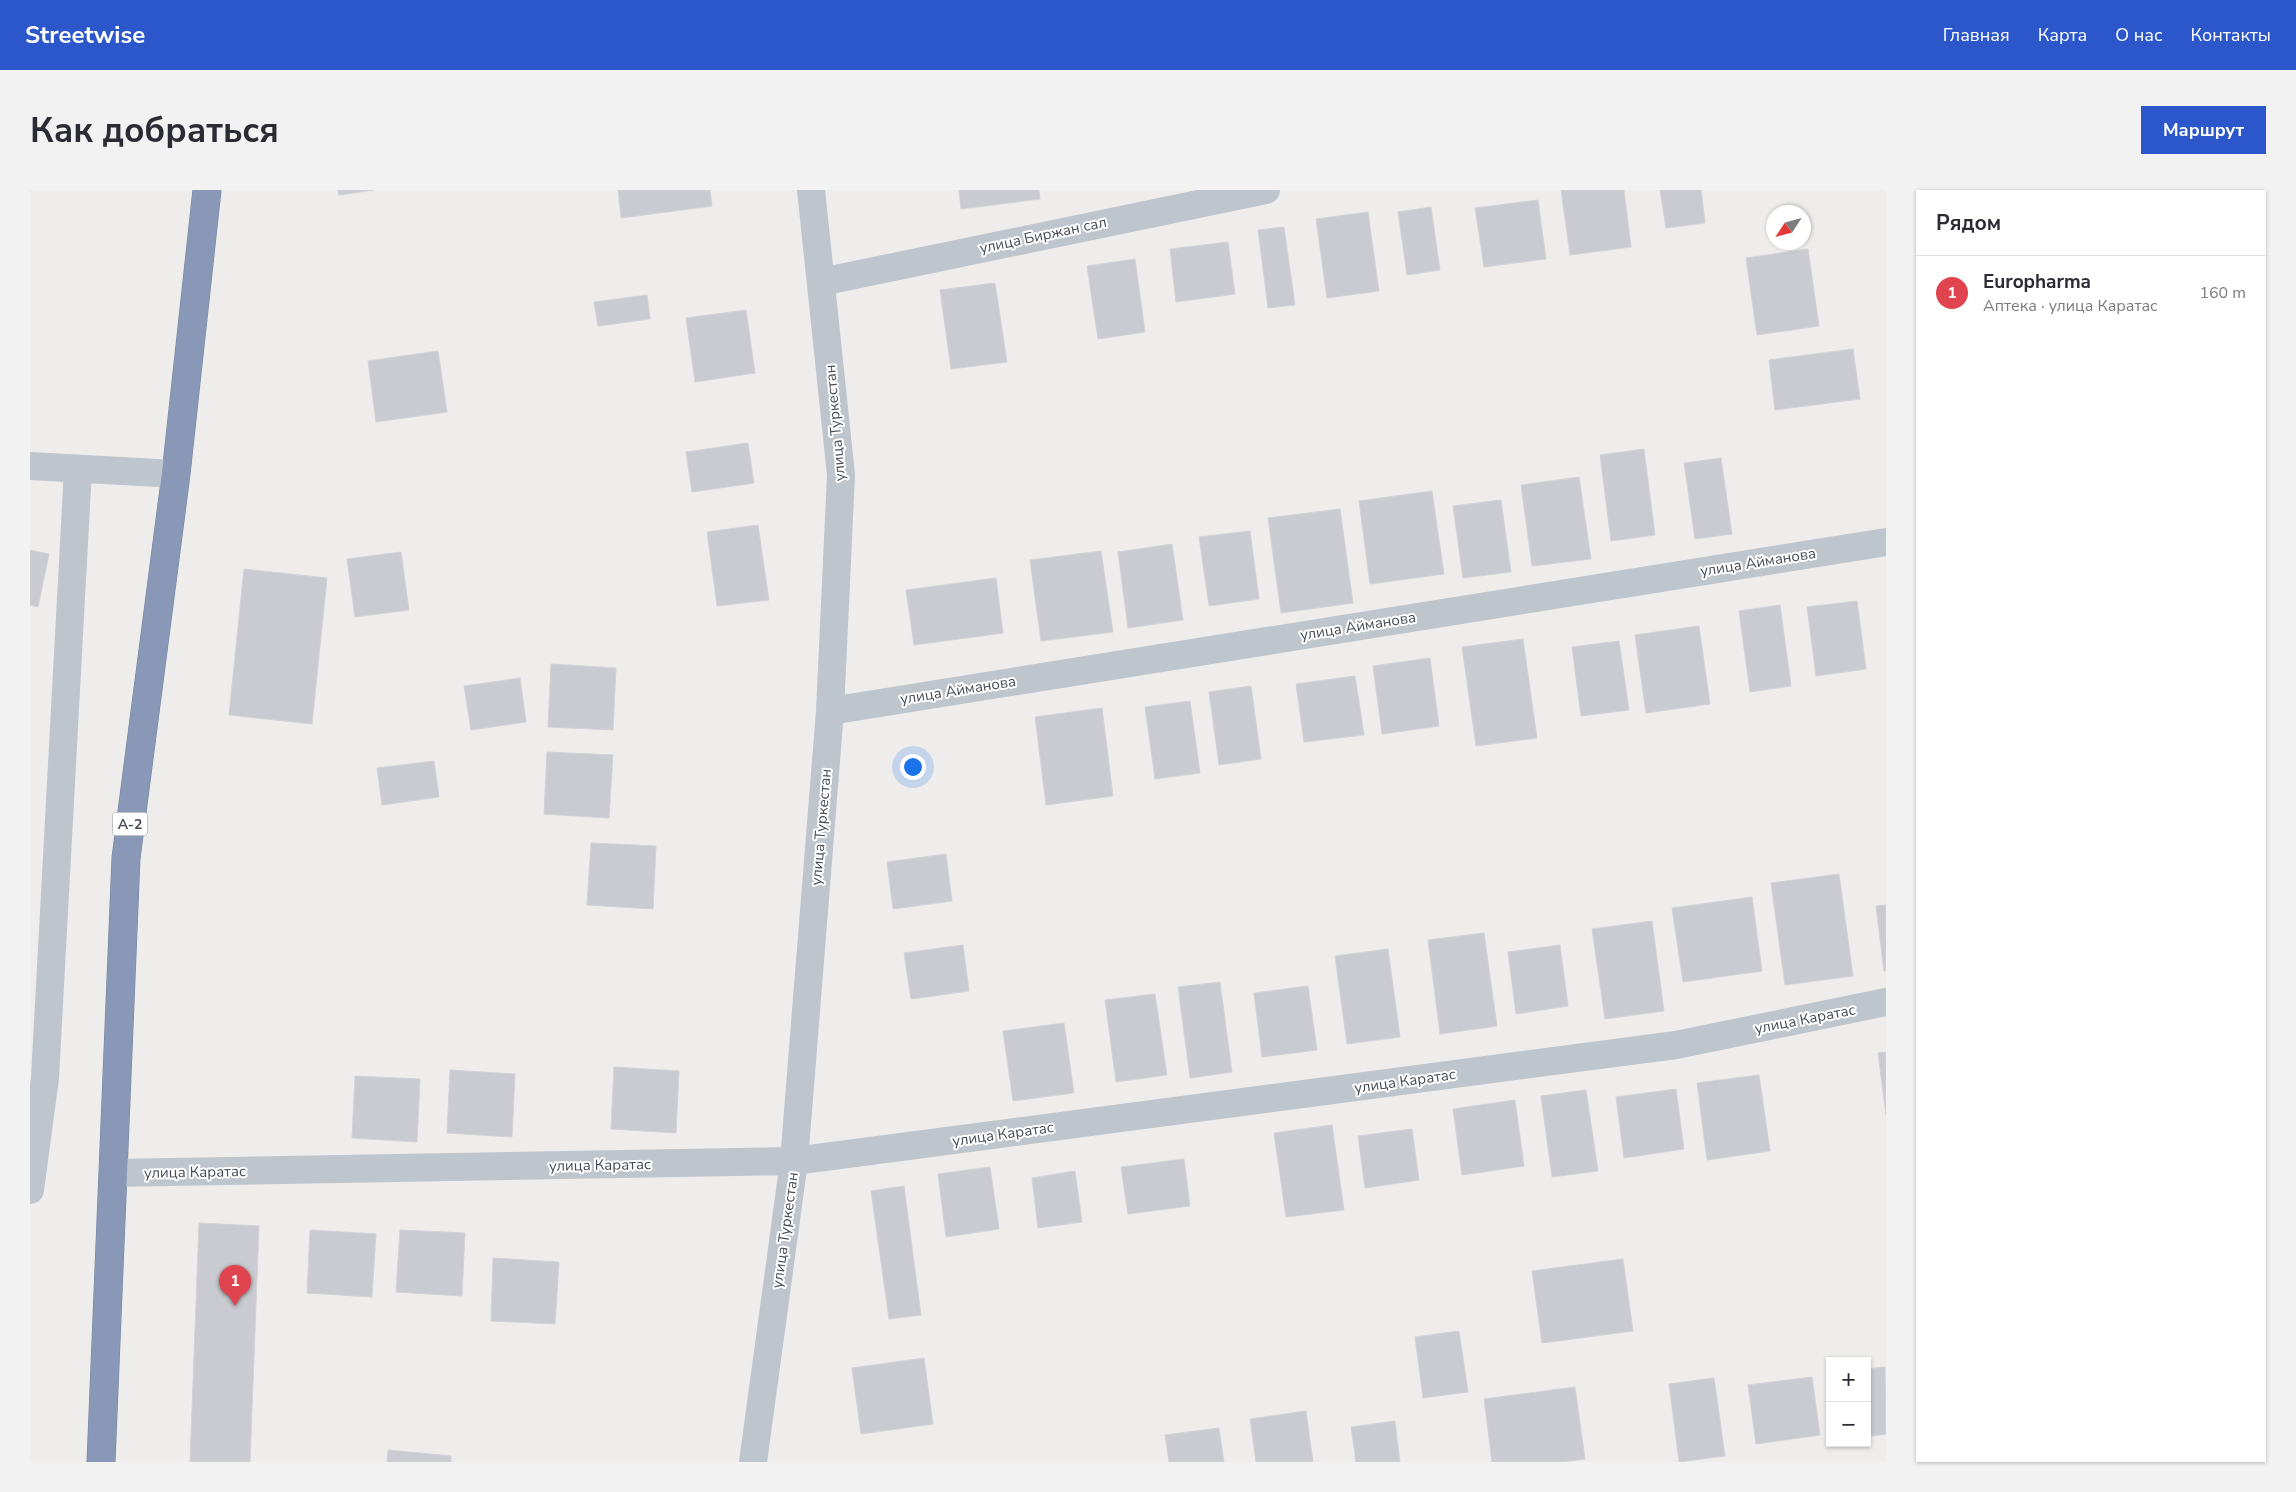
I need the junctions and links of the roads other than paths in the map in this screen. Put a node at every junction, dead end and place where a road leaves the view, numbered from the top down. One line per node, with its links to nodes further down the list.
1 (207, 190): 7 (highway, A-2)
2 (811, 190): 4 (street, улица Туркестан)
3 (1266, 190): 4 (street, улица Биржан сал)
4 (820, 282): 9 (street, улица Туркестан)
5 (30, 466): 6 (street)
6 (78, 469): 7 (street); 13 (street)
7 (176, 474): 12 (highway, A-2)
8 (1886, 542): 9 (street, улица Айманова)
9 (830, 711): 11 (street, улица Туркестан)
10 (1886, 1002): 11 (street, улица Каратас)
11 (794, 1161): 12 (street, улица Каратас); 15 (street, улица Туркестан)
12 (112, 1173): 14 (highway, A-2)
13 (30, 1190)
14 (101, 1462)
15 (753, 1462)

